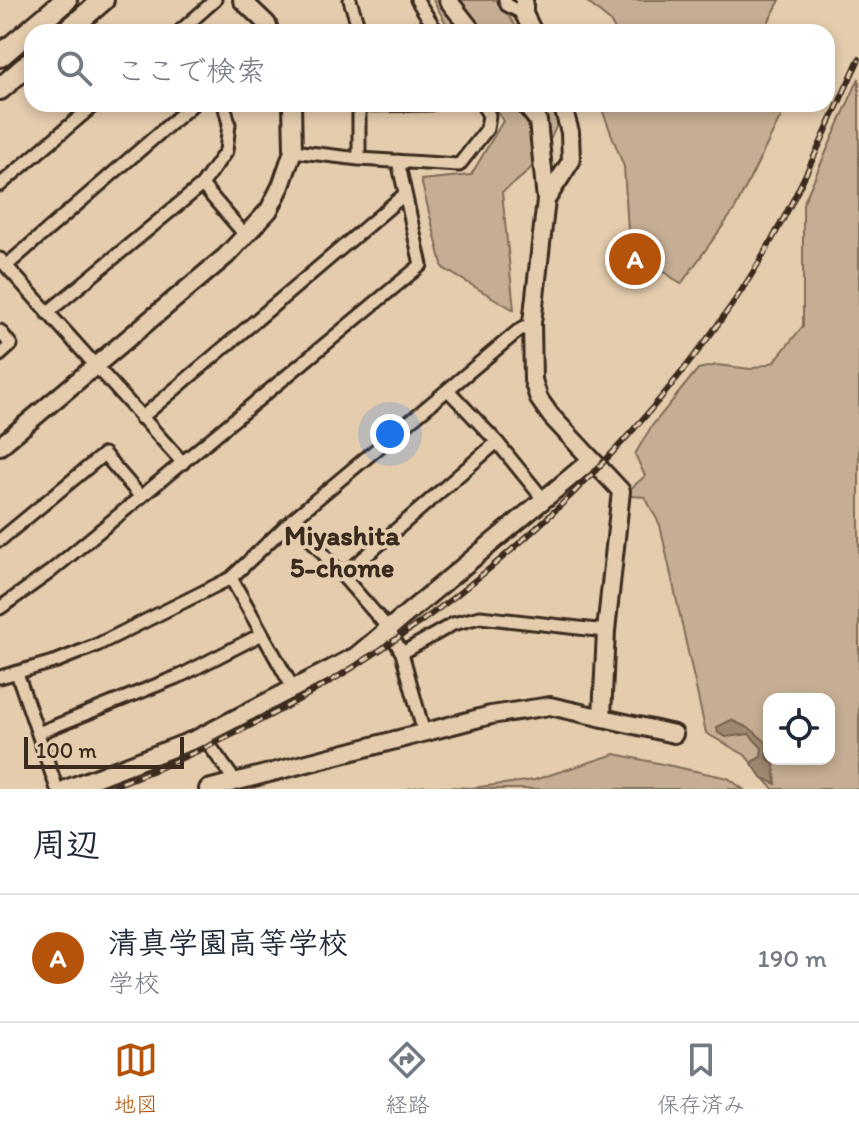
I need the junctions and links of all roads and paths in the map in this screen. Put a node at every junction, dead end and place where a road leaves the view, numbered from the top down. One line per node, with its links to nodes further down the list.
1 (66, 0): 10 (highway)
2 (103, 0): 11 (highway)
3 (215, 0): 12 (street)
4 (242, 0): 13 (street)
5 (350, 0): 14 (street)
6 (417, 0): 15 (street)
7 (448, 0): 16 (street)
8 (505, 0): 9 (street)
9 (524, 7)
10 (38, 24)
11 (75, 24)
12 (188, 24)
13 (267, 24)
14 (358, 24)
15 (432, 24)
16 (467, 24)
17 (24, 36): 18 (highway)
18 (0, 56)
19 (24, 68): 20 (highway)
20 (0, 89)
21 (86, 112): 32 (street)
22 (183, 112): 37 (street)
23 (226, 112): 33 (street)
24 (292, 112): 29 (street)
25 (359, 112): 30 (street)
26 (487, 112): 31 (street)
27 (531, 112): 35 (street)
28 (564, 112): 35 (street)
29 (293, 151): 30 (street); 36 (street)
30 (359, 159): 31 (street)
31 (398, 161): 34 (street)
32 (0, 185)
33 (202, 185): 36 (street); 38 (street)
34 (405, 194): 44 (street); 48 (street)
35 (546, 200): 39 (street)
36 (245, 235): 42 (street)
37 (3, 262): 38 (street)
38 (47, 313): 42 (street)
39 (532, 323): 43 (street); 47 (street)
40 (0, 331): 41 (street)
41 (0, 355)
42 (95, 366): 44 (street); 46 (street)
43 (448, 390): 45 (street); 51 (street)
44 (141, 418): 48 (street)
45 (497, 442): 50 (street); 53 (street)
46 (0, 446)
47 (590, 461): 50 (street); 57 (street)
48 (183, 463): 49 (street)
49 (141, 497): 52 (street); 55 (street)
50 (544, 500): 56 (street)
51 (293, 519): 53 (street); 54 (street)
52 (0, 540)
53 (343, 576): 56 (street)
54 (231, 578): 58 (street); 60 (street)
55 (0, 608)
56 (388, 628): 59 (street); 62 (street)
57 (606, 631): 59 (street); 63 (street)
58 (262, 634): 62 (street); 64 (street)
59 (402, 653): 65 (street)
60 (17, 673): 61 (street); 64 (street)
61 (0, 677)
62 (294, 690): 67 (street)
63 (602, 716): 65 (street); 66 (street)
64 (38, 733): 69 (street)
65 (424, 733): 68 (street)
66 (674, 734)
67 (203, 736): 68 (street); 70 (street)
68 (235, 781): 71 (street)
69 (57, 789)
70 (66, 789)
71 (208, 789)

